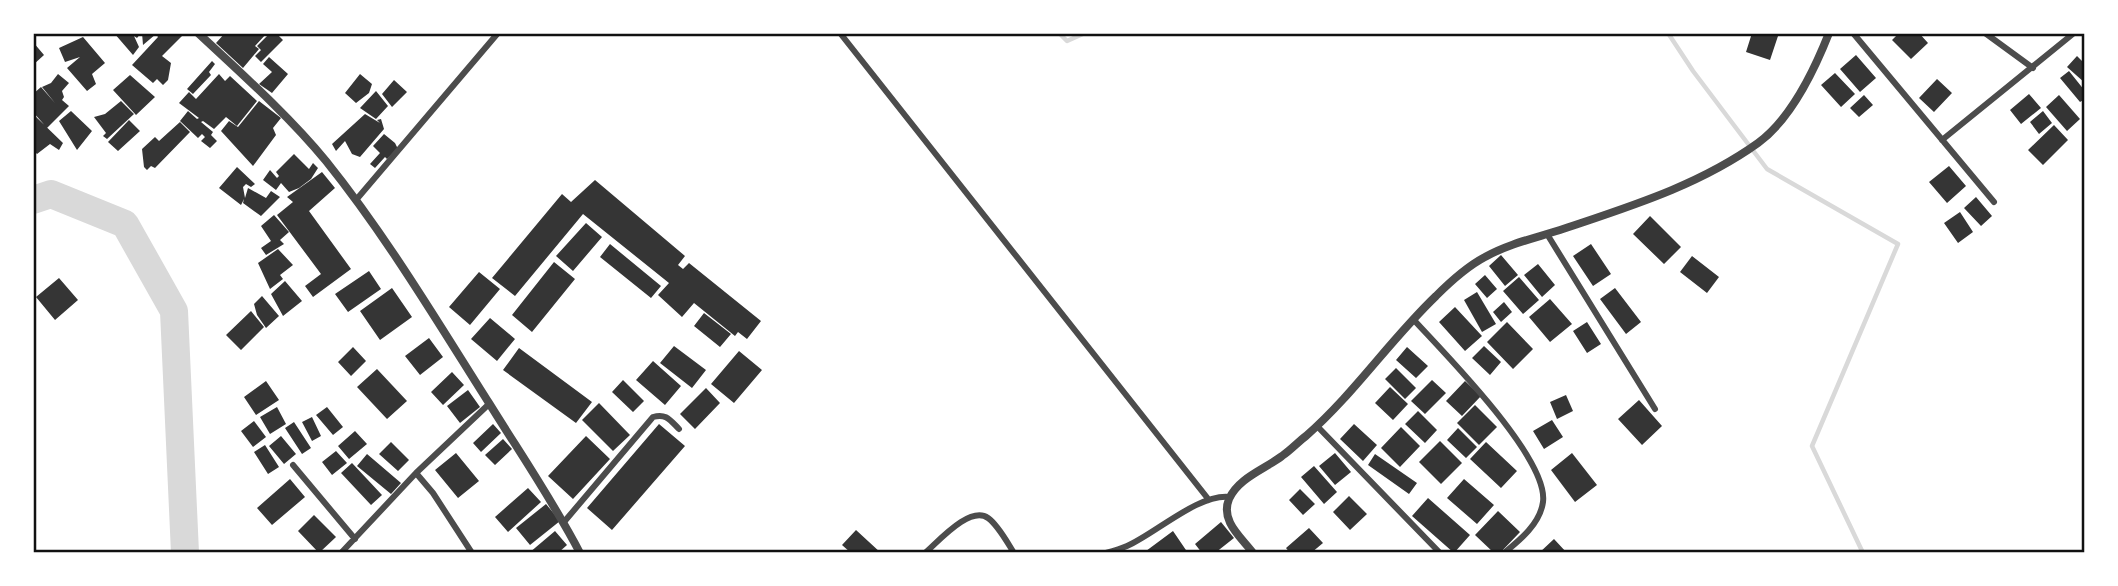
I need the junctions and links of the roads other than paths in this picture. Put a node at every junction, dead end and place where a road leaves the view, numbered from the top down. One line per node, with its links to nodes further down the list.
1 (198, 33): 10 (street)
2 (498, 33): 10 (street)
3 (840, 33): 21 (street)
4 (1829, 33): 12 (street)
5 (1853, 33): 9 (street)
6 (1985, 33): 8 (street)
7 (2074, 33): 8 (street)
8 (2033, 68): 9 (street)
9 (1942, 140): 11 (street)
10 (356, 200): 14 (street)
11 (1994, 202)
12 (1547, 234): 13 (street); 15 (street)
13 (1413, 318): 16 (street); 25 (street)
14 (489, 404): 19 (street); 22 (street)
15 (1655, 409)
16 (1317, 426): 20 (street); 33 (street)
17 (678, 429): 22 (street)
18 (293, 465): 23 (street)
19 (416, 473): 23 (street); 27 (street)
20 (1230, 497): 21 (street); 32 (street)
21 (1209, 500): 24 (street)
22 (564, 522): 28 (street)
23 (355, 539): 26 (street)
24 (1129, 550): 31 (street)
25 (1513, 550): 34 (street)
26 (341, 553)
27 (472, 553)
28 (580, 553)
29 (925, 553): 30 (street)
30 (1014, 553)
31 (1106, 553)
32 (1254, 553)
33 (1440, 553)
34 (1504, 553)

